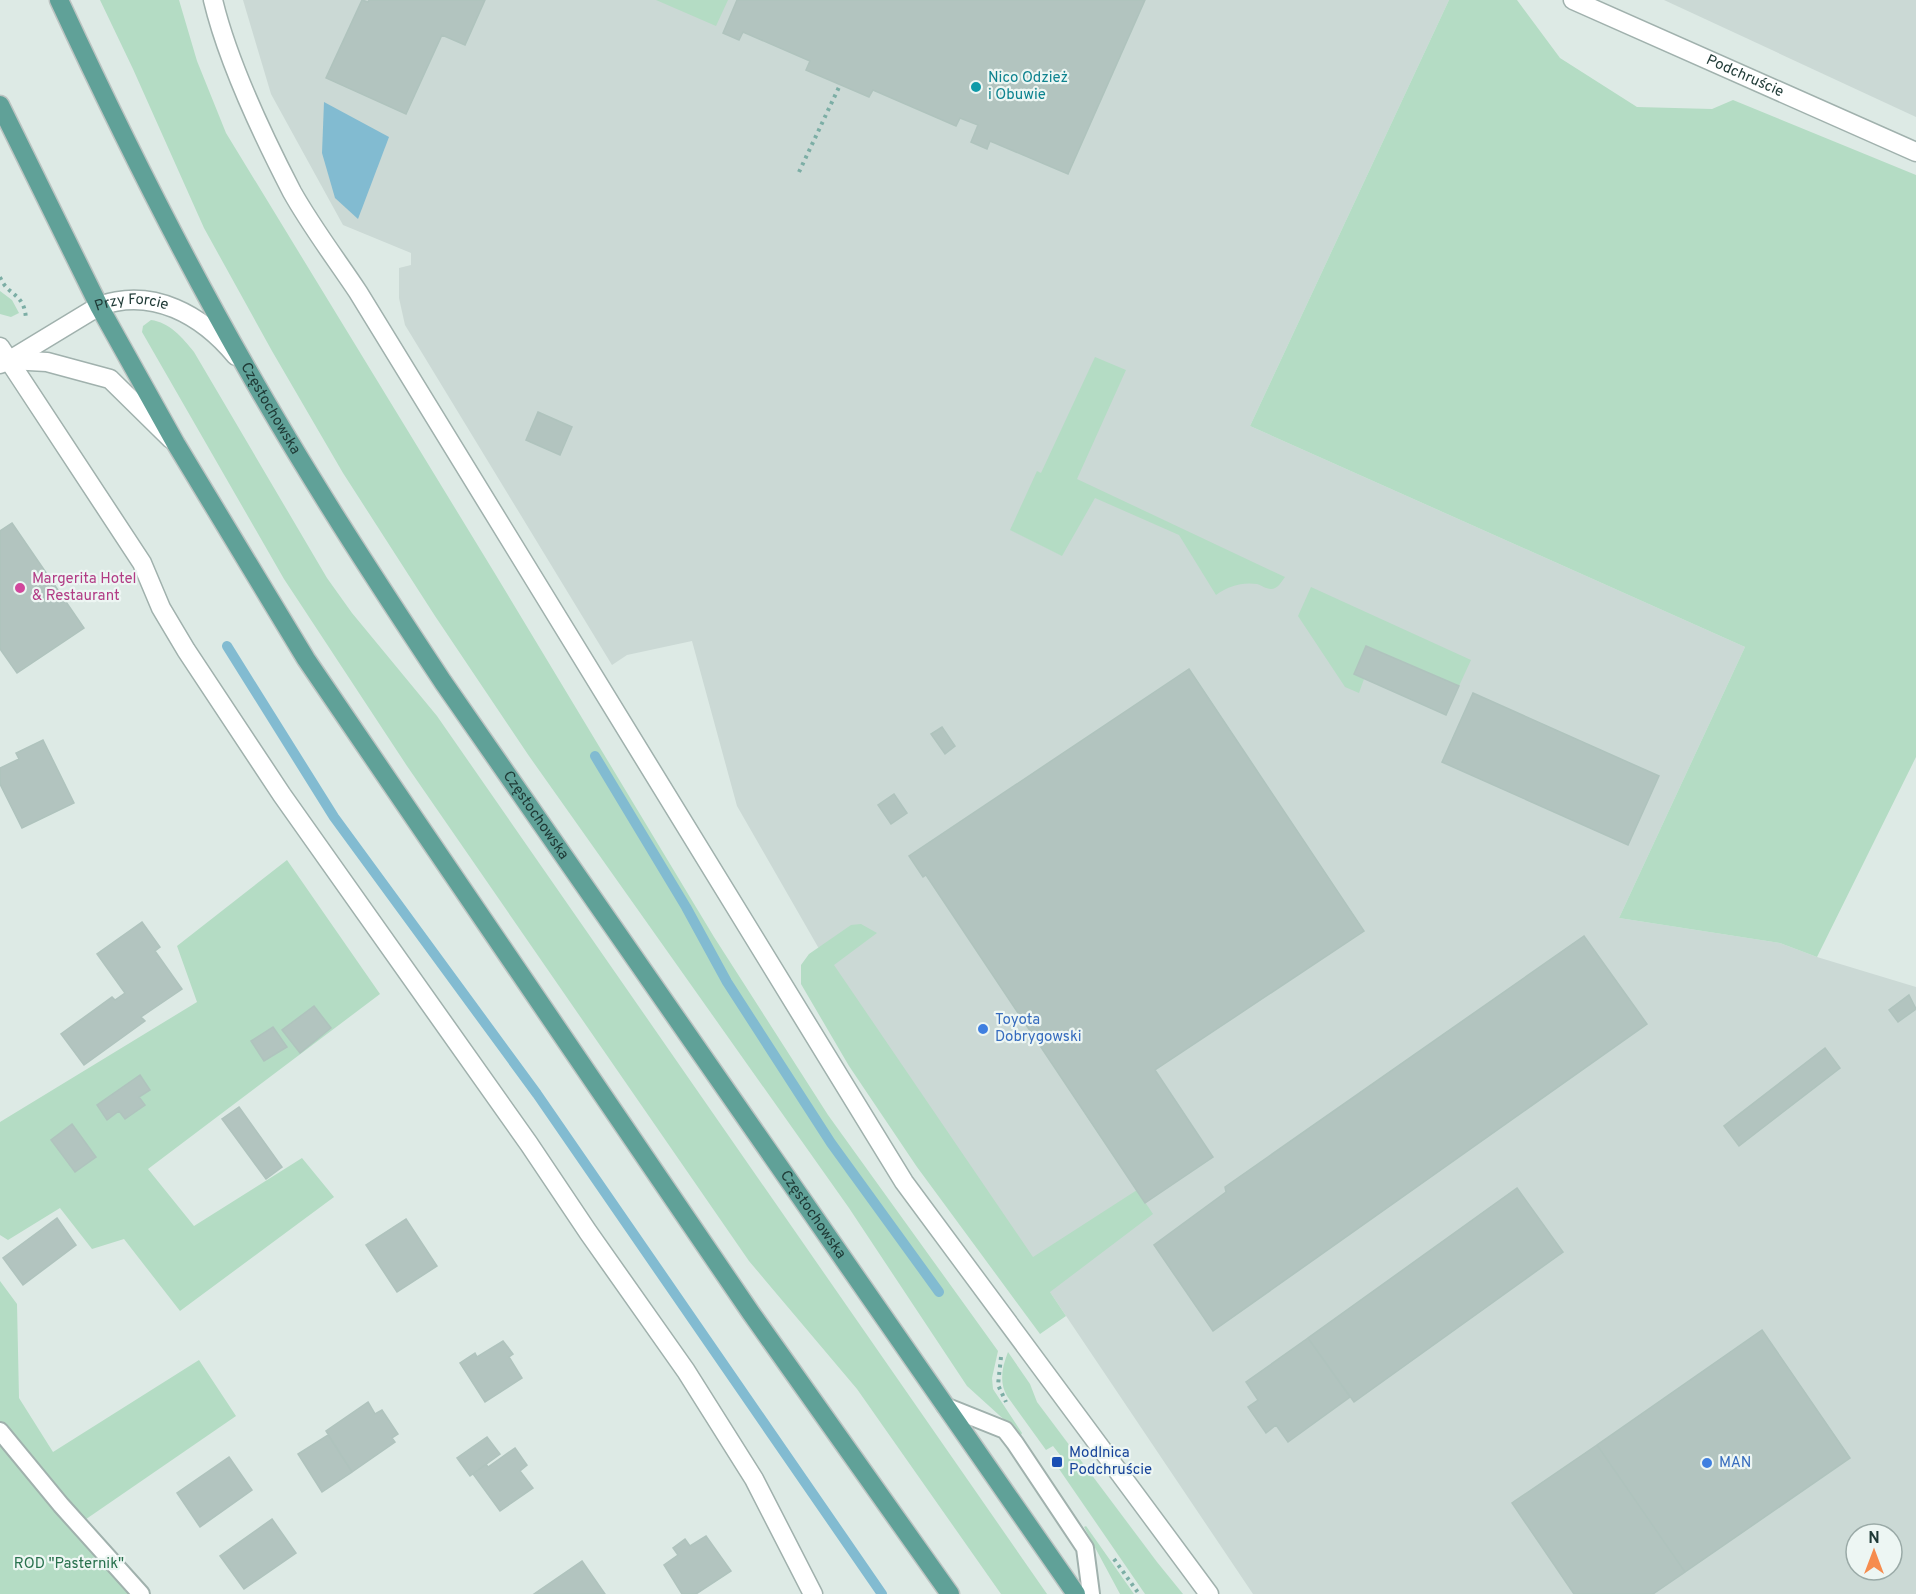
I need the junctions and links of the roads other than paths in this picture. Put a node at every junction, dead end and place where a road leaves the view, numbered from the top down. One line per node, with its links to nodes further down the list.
1 (59, 0): 8 (main road, Częstochowska)
2 (213, 0): 17 (street)
3 (1573, 0): 5 (street, Podchruście)
4 (0, 105): 6 (main road)
5 (1916, 152)
6 (99, 306): 7 (street, Przy Forcie); 8 (street, Przy Forcie); 9 (main road)
7 (3, 357): 9 (street); 13 (street)
8 (246, 368): 10 (main road, Częstochowska)
9 (176, 444): 14 (main road)
10 (945, 1406): 15 (main road, Częstochowska); 16 (lane)
11 (0, 1431): 12 (lane)
12 (141, 1594)
13 (813, 1594)
14 (950, 1594)
15 (1076, 1594)
16 (1091, 1594)
17 (1209, 1594)

